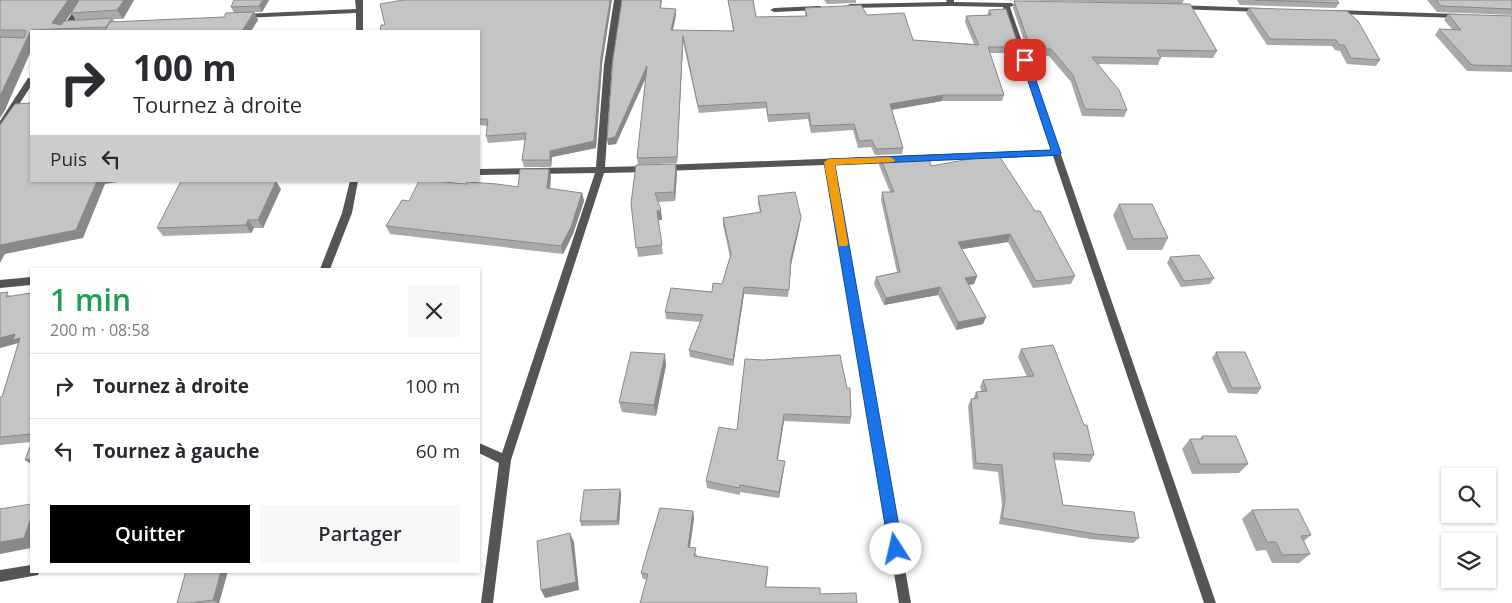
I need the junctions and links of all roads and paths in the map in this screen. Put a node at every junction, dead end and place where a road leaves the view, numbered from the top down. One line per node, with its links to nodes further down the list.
1 (85, 0): 17 (street)
2 (359, 0): 12 (street)
3 (618, 0): 23 (street)
4 (1203, 0): 9 (street)
5 (950, 2): 7 (street); 21 (street)
6 (828, 7): 10 (street)
7 (838, 7)
8 (1168, 7): 9 (street)
9 (1206, 8): 11 (street)
10 (774, 10)
11 (1266, 10)
12 (360, 11): 15 (street); 18 (street)
13 (1325, 12): 14 (street)
14 (1463, 16)
15 (233, 17)
16 (77, 25): 17 (street)
17 (65, 28)
18 (360, 30)
19 (30, 82): 20 (street)
20 (0, 128)
21 (1056, 153): 22 (street); 35 (street)
22 (829, 162): 23 (street); 34 (street)
23 (600, 171): 24 (street); 30 (street)
24 (480, 172)
25 (354, 182): 26 (street)
26 (325, 268)
27 (30, 281): 28 (street)
28 (0, 284)
29 (480, 448): 30 (street)
30 (505, 460): 33 (street)
31 (30, 572): 32 (street)
32 (0, 576)
33 (487, 603)
34 (905, 603)
35 (1210, 603)

